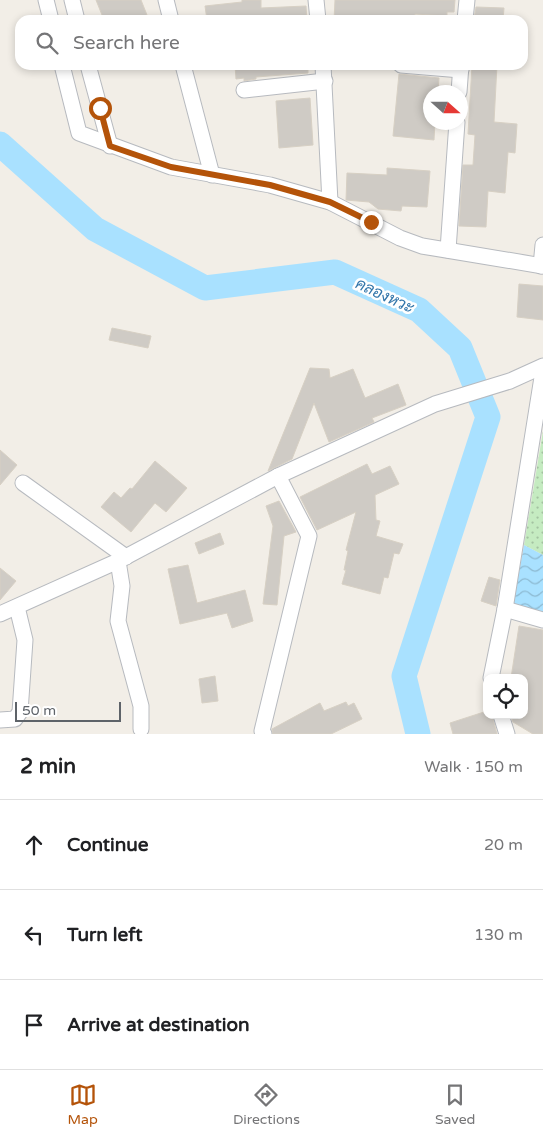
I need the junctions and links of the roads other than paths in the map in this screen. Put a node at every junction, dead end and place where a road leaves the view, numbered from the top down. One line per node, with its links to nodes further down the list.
1 (46, 0): 6 (street)
2 (72, 0): 7 (street)
3 (166, 0): 8 (street)
4 (316, 0): 9 (street)
5 (467, 0): 10 (street)
6 (50, 15)
7 (76, 15)
8 (170, 15)
9 (318, 15)
10 (466, 15)
11 (63, 70): 20 (street)
12 (89, 70): 20 (street)
13 (184, 70): 21 (street)
14 (324, 70): 16 (street)
15 (461, 70): 17 (street)
16 (325, 81): 18 (street); 22 (street)
17 (460, 85)
18 (244, 90)
19 (456, 130): 24 (street)
20 (110, 146): 21 (street)
21 (212, 175): 22 (street)
22 (330, 202): 24 (street)
23 (543, 245): 25 (street)
24 (448, 250): 25 (street)
25 (542, 266)
26 (543, 366): 28 (street)
27 (543, 371): 32 (street)
28 (278, 476): 30 (street); 39 (street)
29 (23, 483): 30 (street)
30 (122, 559): 31 (street); 38 (street)
31 (17, 607): 33 (street); 37 (street)
32 (506, 609): 34 (street); 35 (street)
33 (0, 614)
34 (543, 620)
35 (492, 674)
36 (502, 719): 40 (street)
37 (0, 720)
38 (141, 729)
39 (264, 734)
40 (507, 734)

